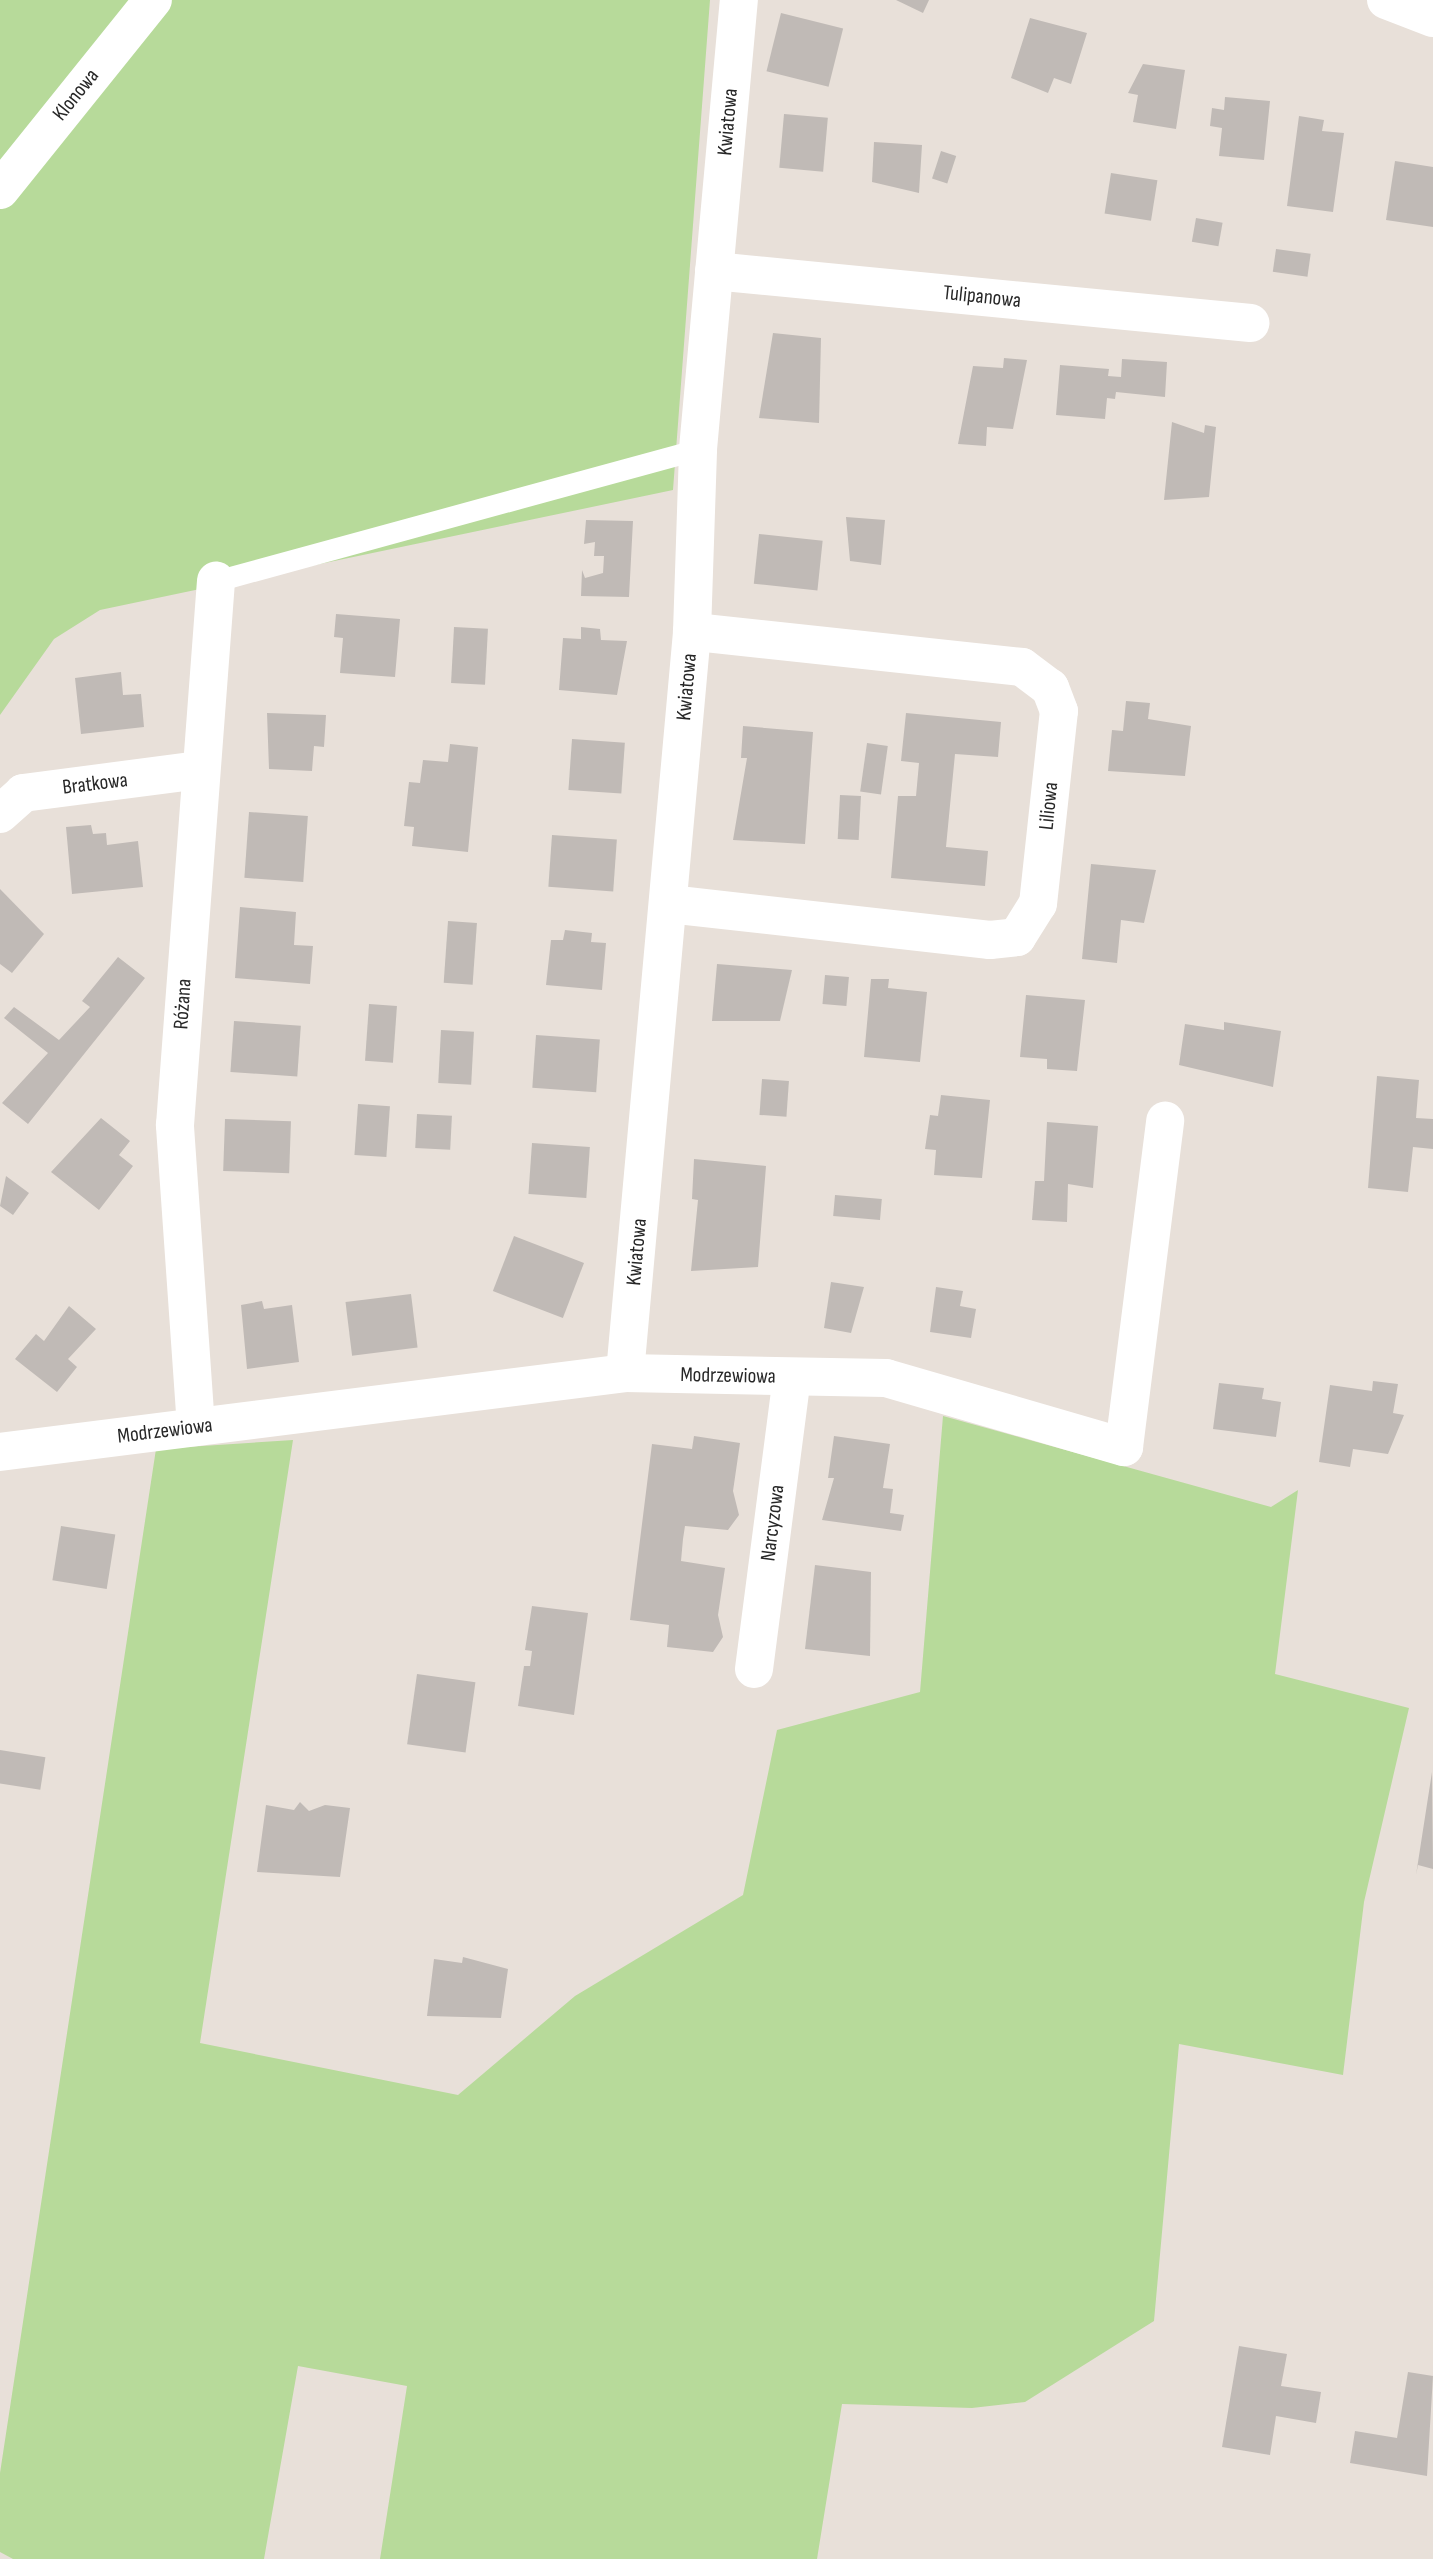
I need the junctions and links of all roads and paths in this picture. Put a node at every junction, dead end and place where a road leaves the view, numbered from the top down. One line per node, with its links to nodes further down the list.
1 (153, 0): 5 (street, Klonowa)
2 (739, 0): 6 (street, Kwiatowa)
3 (1386, 0): 4 (street)
4 (1433, 18)
5 (0, 190)
6 (714, 271): 7 (street, Tulipanowa); 8 (street, Kwiatowa)
7 (1250, 323)
8 (698, 449): 9 (lane); 10 (street, Kwiatowa)
9 (216, 581): 11 (street, Różana)
10 (692, 632): 13 (street, Kwiatowa); 13 (street, Liliowa)
11 (198, 771): 12 (street, Bratkowa); 17 (street, Różana)
12 (0, 814)
13 (669, 904): 15 (street, Kwiatowa)
14 (1165, 1121): 16 (street, Modrzewiowa)
15 (625, 1373): 16 (street, Modrzewiowa); 17 (street, Modrzewiowa)
16 (792, 1377): 19 (street, Narcyzowa)
17 (196, 1427): 18 (street, Modrzewiowa)
18 (8, 1443)
19 (754, 1669)

